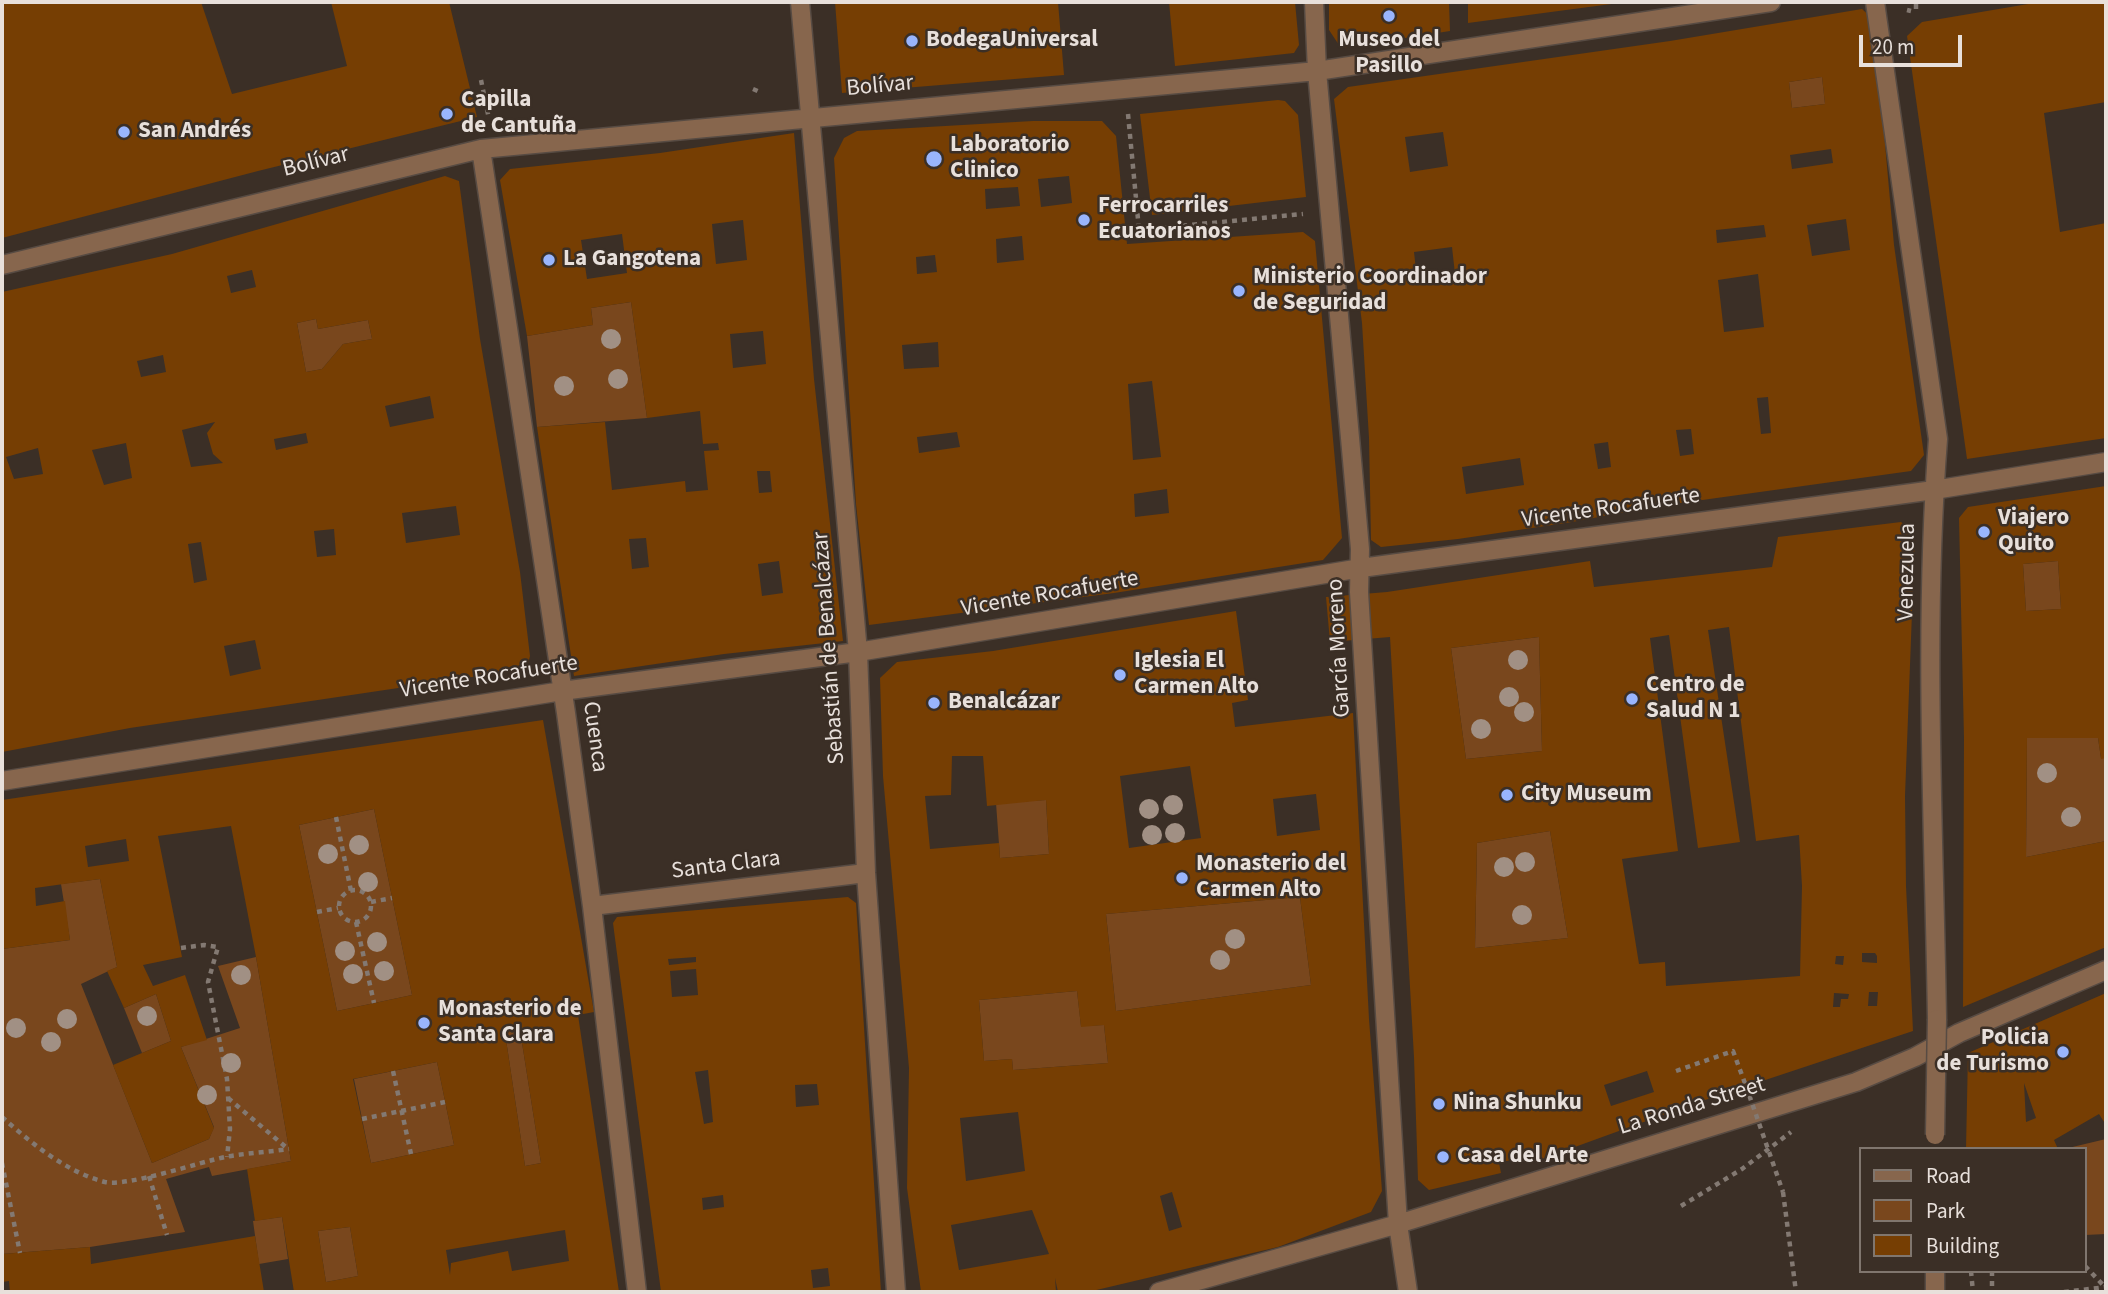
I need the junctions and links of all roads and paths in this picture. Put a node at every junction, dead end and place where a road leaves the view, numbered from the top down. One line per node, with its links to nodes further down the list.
1 (800, 2): 12 (street, Sebastián de Benalcázar)
2 (1314, 2): 7 (street, García Moreno)
3 (1771, 2): 7 (street, Bolívar)
4 (1875, 2): 18 (street, Venezuela)
5 (1916, 3): 6 (path)
6 (1911, 10)
7 (1317, 71): 10 (street, Bolívar); 15 (street, García Moreno)
8 (481, 80): 13 (path)
9 (753, 89): 11 (path)
10 (1127, 89): 12 (street, Bolívar); 15 (path)
11 (760, 92)
12 (810, 118): 14 (street, Bolívar); 20 (street, Sebastián de Benalcázar)
13 (489, 119)
14 (481, 149): 16 (street, Bolívar); 21 (street, Cuenca)
15 (1330, 213): 19 (street, García Moreno)
16 (2, 265)
17 (2106, 462): 18 (street, Vicente Rocafuerte)
18 (1934, 491): 19 (street, Vicente Rocafuerte); 43 (street, Venezuela, bridge)
19 (1361, 568): 20 (street, Vicente Rocafuerte); 49 (street, García Moreno)
20 (858, 652): 21 (street, Vicente Rocafuerte); 24 (street, Sebastián de Benalcázar)
21 (562, 691): 22 (street, Vicente Rocafuerte); 28 (street, Cuenca)
22 (2, 780)
23 (336, 817): 25 (path)
24 (866, 873): 28 (street, Santa Clara); 58 (street, Sebastián de Benalcázar)
25 (351, 891): 27 (path); 29 (path)
26 (392, 898): 27 (path)
27 (370, 902): 31 (path)
28 (592, 906): 57 (street, Cuenca)
29 (338, 908): 30 (path); 31 (path)
30 (317, 912)
31 (356, 922): 34 (path)
32 (181, 948): 37 (path)
33 (2106, 970): 49 (street, La Ronda Street)
34 (374, 1003)
35 (393, 1071): 39 (path)
36 (1676, 1071): 61 (path, bridge)
37 (228, 1098): 45 (path); 45 (path)
38 (445, 1102): 39 (path)
39 (401, 1111): 41 (path); 44 (path)
40 (2, 1117): 47 (path)
41 (362, 1119)
42 (1802, 1124): 48 (path)
43 (1935, 1142)
44 (411, 1154)
45 (227, 1157): 47 (path)
46 (2, 1163): 51 (path)
47 (149, 1176): 50 (path)
48 (1681, 1206)
49 (1398, 1224): 59 (street, La Ronda Street); 60 (street, García Moreno)
50 (167, 1235)
51 (20, 1253)
52 (2087, 1268): 56 (path)
53 (1935, 1273): 62 (street)
54 (1971, 1273): 63 (path)
55 (1992, 1273): 64 (path)
56 (2106, 1287): 65 (path)
57 (637, 1292)
58 (896, 1292)
59 (1159, 1292)
60 (1408, 1292)
61 (1796, 1292)
62 (1935, 1292)
63 (1973, 1292)
64 (1992, 1292)
65 (2064, 1292)

